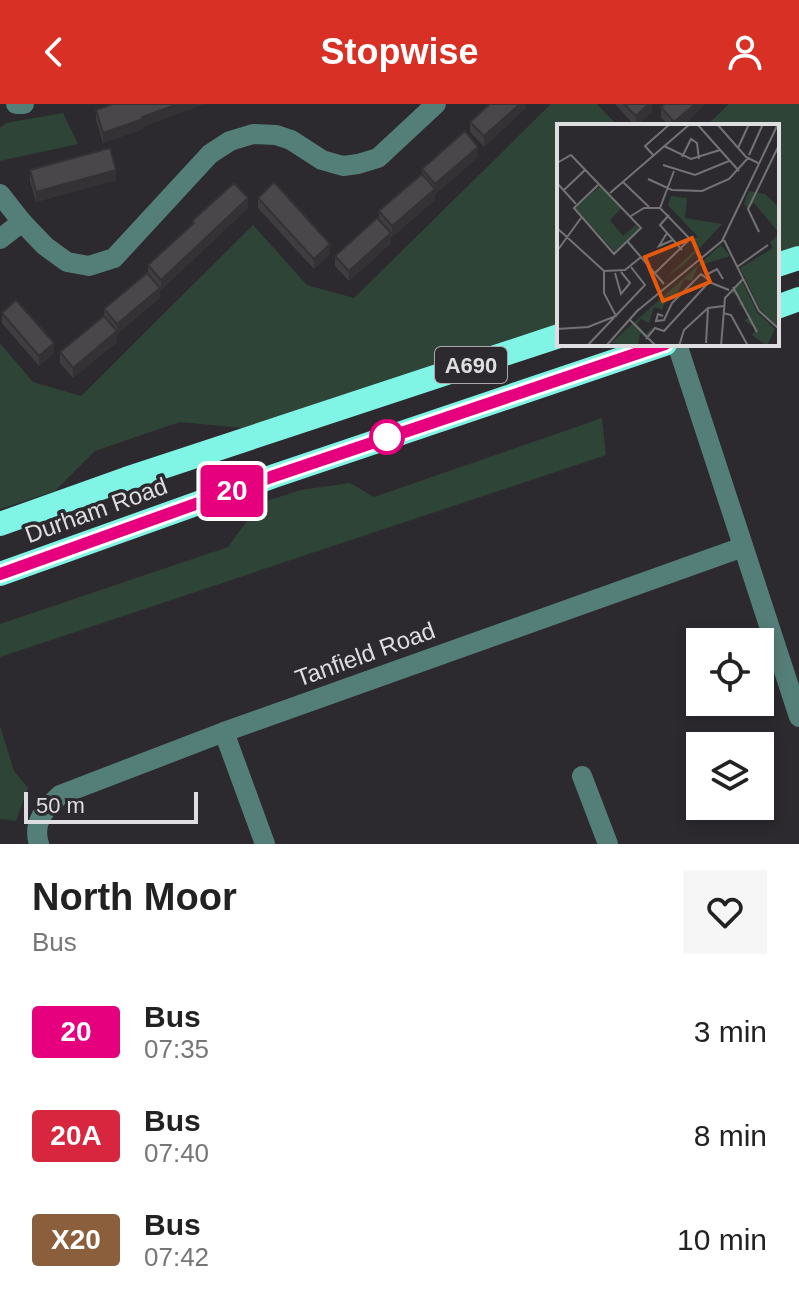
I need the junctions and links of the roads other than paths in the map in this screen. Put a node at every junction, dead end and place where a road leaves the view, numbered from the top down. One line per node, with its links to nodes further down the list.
1 (16, 104): 2 (street)
2 (24, 104)
3 (436, 104): 5 (street)
4 (0, 194): 5 (street)
5 (22, 222): 6 (street)
6 (0, 239)
7 (799, 258): 8 (highway)
8 (779, 264)
9 (799, 299): 10 (highway)
10 (779, 306)
11 (557, 337): 14 (highway, Durham Road / A690)
12 (659, 346): 16 (highway, Durham Road / A690)
13 (678, 346): 15 (street)
14 (0, 524)
15 (743, 547): 17 (street); 18 (street, Tanfield Road)
16 (0, 574)
17 (799, 717)
18 (224, 732): 20 (street, Tanfield Road); 21 (street)
19 (582, 776): 22 (street)
20 (39, 844)
21 (265, 844)
22 (608, 844)

